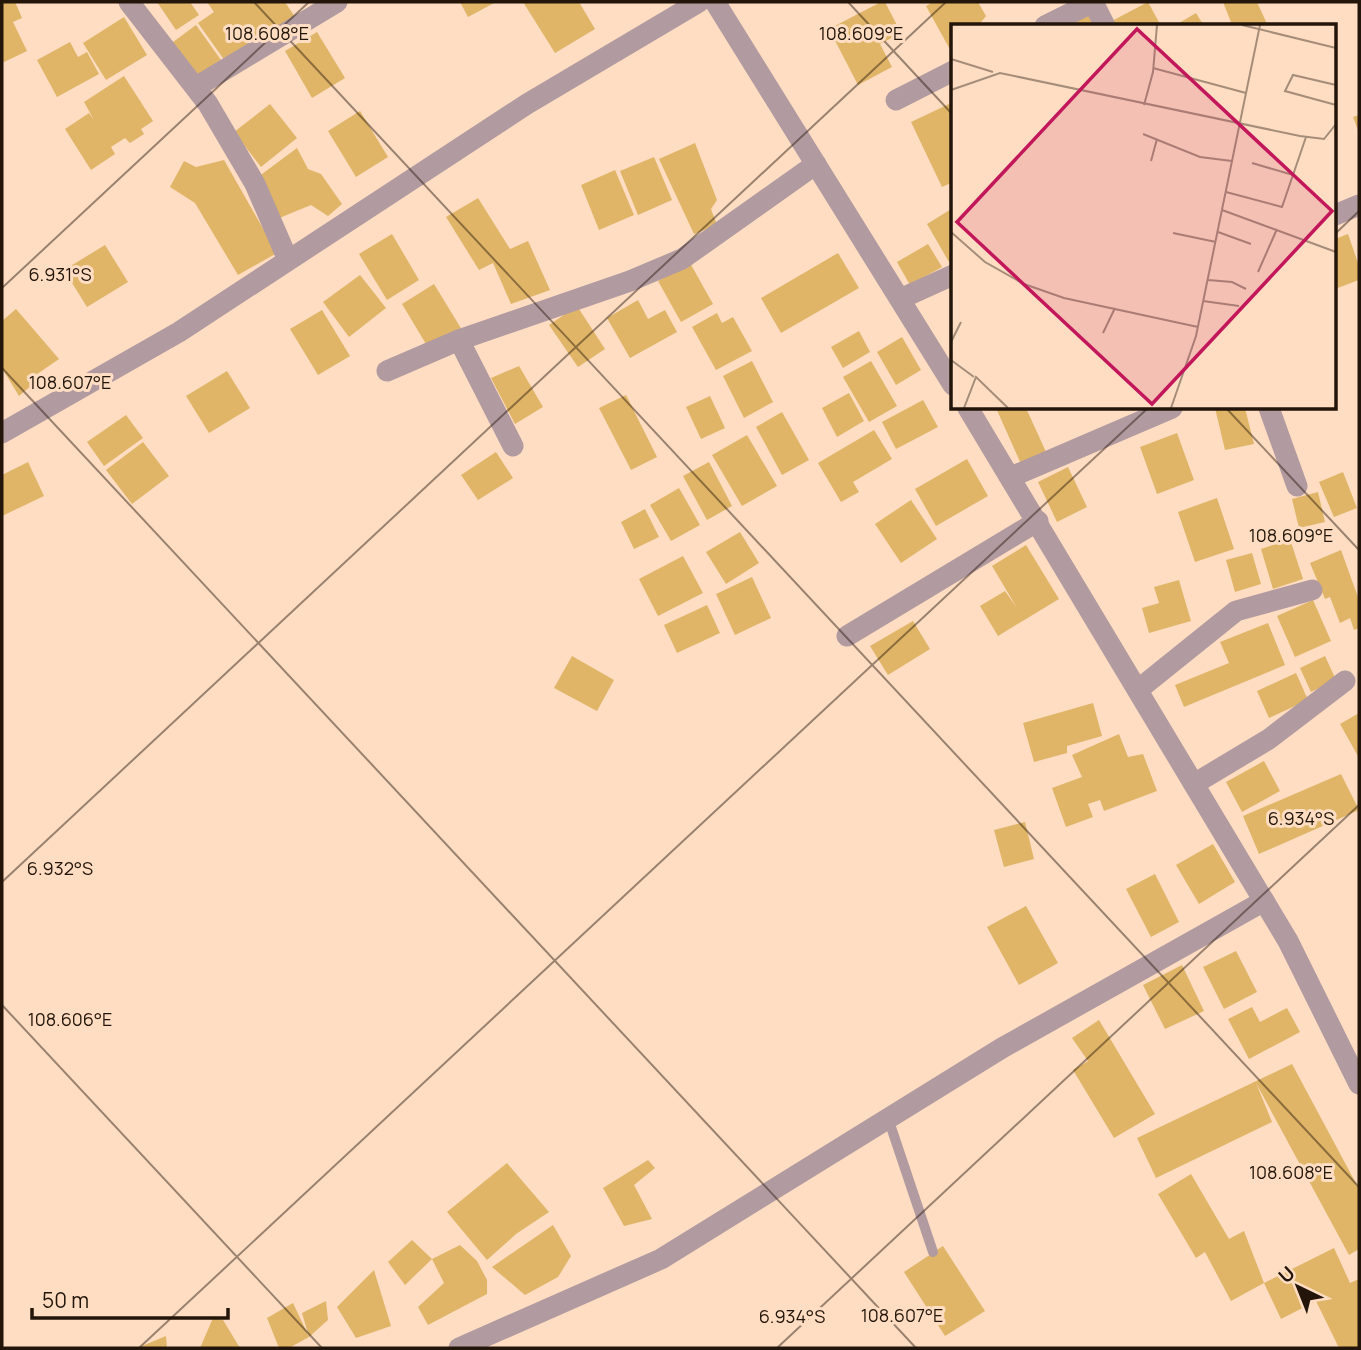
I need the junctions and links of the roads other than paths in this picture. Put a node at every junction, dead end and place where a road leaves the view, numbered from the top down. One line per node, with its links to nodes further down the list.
1 (129, 2): 9 (street)
2 (337, 2): 9 (street)
3 (699, 2): 14 (street)
4 (715, 2): 11 (street)
5 (1093, 2): 6 (street); 7 (street)
6 (1049, 24)
7 (1104, 24)
8 (951, 72): 10 (street)
9 (196, 87): 14 (street)
10 (896, 100)
11 (816, 164): 16 (street); 17 (street)
12 (1359, 205): 13 (street)
13 (1336, 215)
14 (288, 260): 23 (street)
15 (951, 276): 16 (street)
16 (900, 299): 19 (street)
17 (459, 340): 18 (street); 24 (street)
18 (387, 371)
19 (951, 379)
20 (969, 410): 25 (street)
21 (1167, 410): 25 (street)
22 (1270, 410): 26 (street)
23 (2, 433)
24 (513, 446)
25 (1011, 477): 27 (street)
26 (1297, 486)
27 (1038, 521): 29 (street); 31 (street)
28 (1312, 590): 31 (street)
29 (847, 636)
30 (1345, 681): 32 (street)
31 (1139, 689): 32 (street)
32 (1194, 784): 33 (street)
33 (1264, 901): 34 (street); 35 (street)
34 (1359, 1084)
35 (888, 1118): 36 (lane); 37 (street)
36 (933, 1252)
37 (459, 1348)

